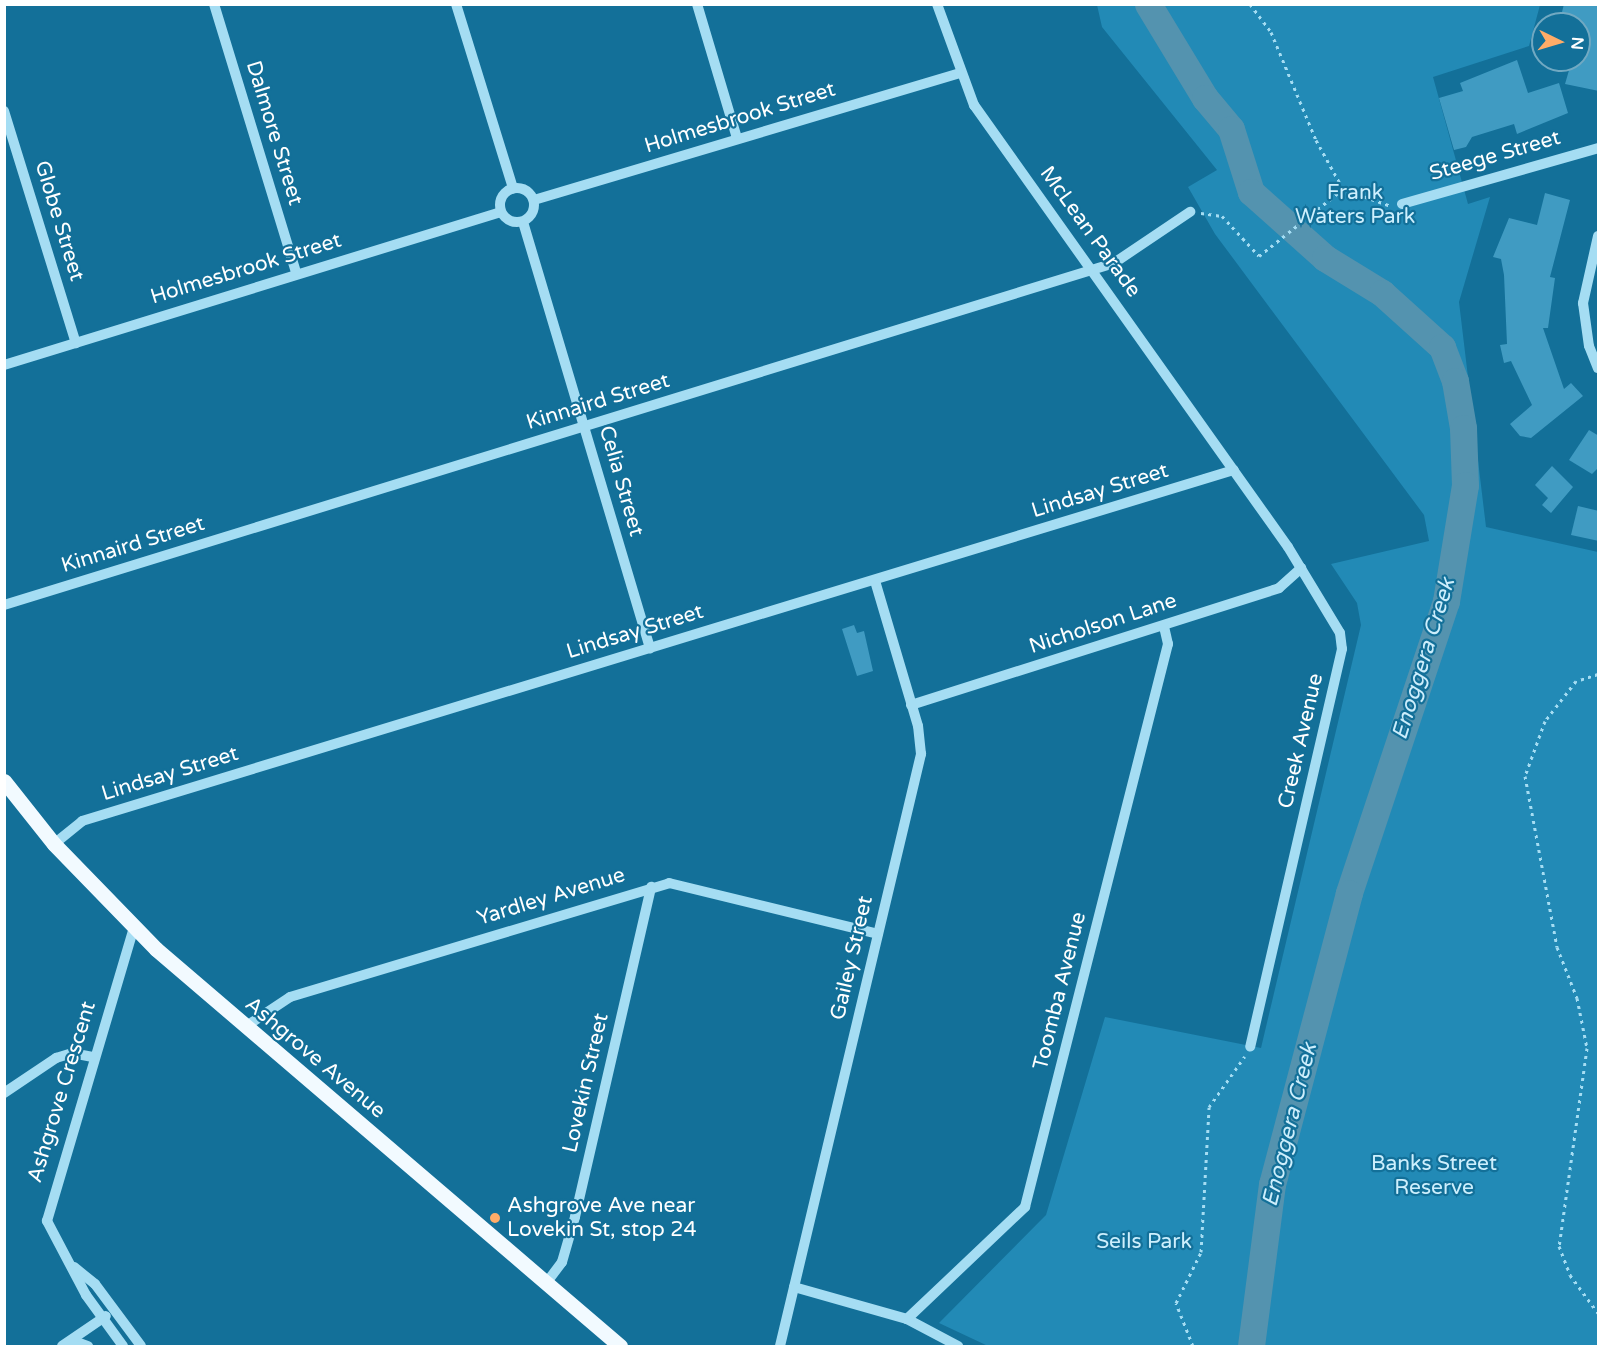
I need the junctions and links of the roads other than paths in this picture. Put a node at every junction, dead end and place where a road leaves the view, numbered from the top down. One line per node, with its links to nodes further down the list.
1 (214, 4): 17 (street, Dalmore Street)
2 (456, 4): 9 (street)
3 (697, 4): 7 (street)
4 (937, 4): 5 (street, McLean Parade)
5 (958, 74): 7 (street, Holmesbrook Street); 16 (street, McLean Parade)
6 (4, 111): 18 (street, Globe Street)
7 (737, 138): 10 (street, Holmesbrook Street)
8 (1599, 148): 11 (street, Steege Street)
9 (513, 188): 10 (street); 12 (street)
10 (534, 200): 14 (street)
11 (1402, 204)
12 (501, 212): 14 (street); 17 (street, Holmesbrook Street)
13 (1190, 212): 16 (street, Kinnaird Street)
14 (522, 222): 21 (street, Celia Street)
15 (1599, 236): 20 (street)
16 (1093, 269): 21 (street, Kinnaird Street); 22 (street, McLean Parade)
17 (296, 273): 18 (street, Holmesbrook Street)
18 (76, 343): 19 (street, Holmesbrook Street)
19 (4, 365)
20 (1599, 368)
21 (584, 427): 25 (street, Kinnaird Street); 27 (street, Celia Street)
22 (1234, 470): 23 (street, Creek Avenue); 24 (street, Lindsay Street)
23 (1301, 568): 26 (street, Nicholson Lane); 35 (street, Creek Avenue)
24 (875, 581): 27 (street, Lindsay Street); 28 (street, Gailey Street)
25 (4, 605)
26 (1164, 626): 28 (street, Nicholson Lane); 43 (street, Toomba Avenue)
27 (650, 648): 30 (street, Lindsay Street)
28 (911, 705): 33 (street, Gailey Street)
29 (6, 786): 30 (main road, Ashgrove Avenue)
30 (54, 844): 32 (main road, Ashgrove Avenue)
31 (651, 887): 33 (street, Yardley Avenue); 34 (street, Yardley Avenue); 39 (street, Lovekin Street)
32 (134, 927): 34 (main road, Ashgrove Avenue); 36 (street, Ashgrove Crescent)
33 (878, 934): 40 (street, Gailey Street)
34 (245, 1027): 39 (main road, Ashgrove Avenue)
35 (1250, 1047)
36 (93, 1057): 37 (street); 38 (street, Ashgrove Crescent)
37 (4, 1093)
38 (72, 1265): 41 (street, Ashgrove Crescent); 42 (street, Ashgrove Crescent)
39 (547, 1282): 50 (main road, Ashgrove Avenue)
40 (794, 1287): 43 (street); 51 (street, Gailey Street)
41 (114, 1310): 42 (street); 44 (street, Ashgrove Crescent)
42 (103, 1319): 45 (street); 46 (street, Ashgrove Crescent)
43 (907, 1319): 52 (street)
44 (131, 1334): 46 (street); 49 (street, Ashgrove Crescent)
45 (74, 1341): 47 (street); 48 (street)
46 (118, 1345)
47 (62, 1347)
48 (88, 1347)
49 (141, 1347)
50 (620, 1347)
51 (780, 1347)
52 (958, 1347)

